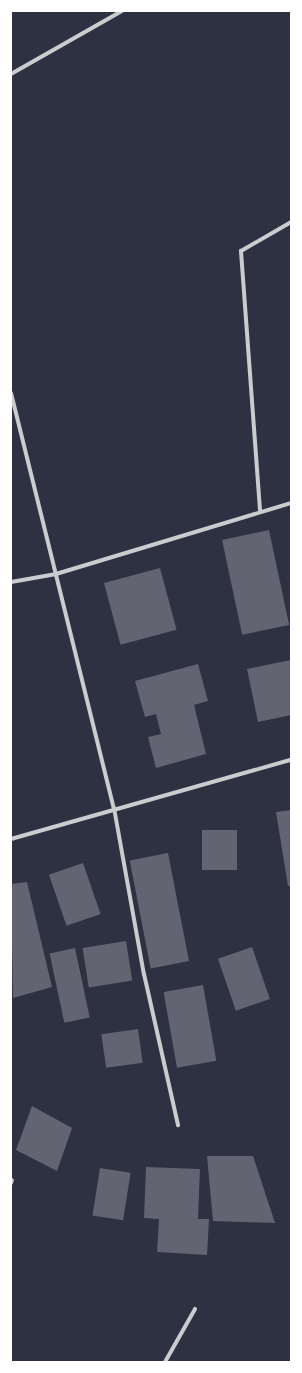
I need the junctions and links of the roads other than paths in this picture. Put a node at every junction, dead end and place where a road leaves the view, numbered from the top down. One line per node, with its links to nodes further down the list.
1 (122, 11): 2 (street)
2 (11, 74)
3 (291, 222): 6 (street)
4 (11, 393): 7 (street)
5 (291, 503): 6 (street)
6 (260, 510): 7 (street)
7 (56, 574): 8 (street); 10 (street)
8 (11, 582)
9 (291, 760): 10 (street)
10 (114, 808): 11 (street); 12 (street)
11 (11, 839)
12 (178, 1125)
13 (195, 1309): 14 (street)
14 (165, 1362)

